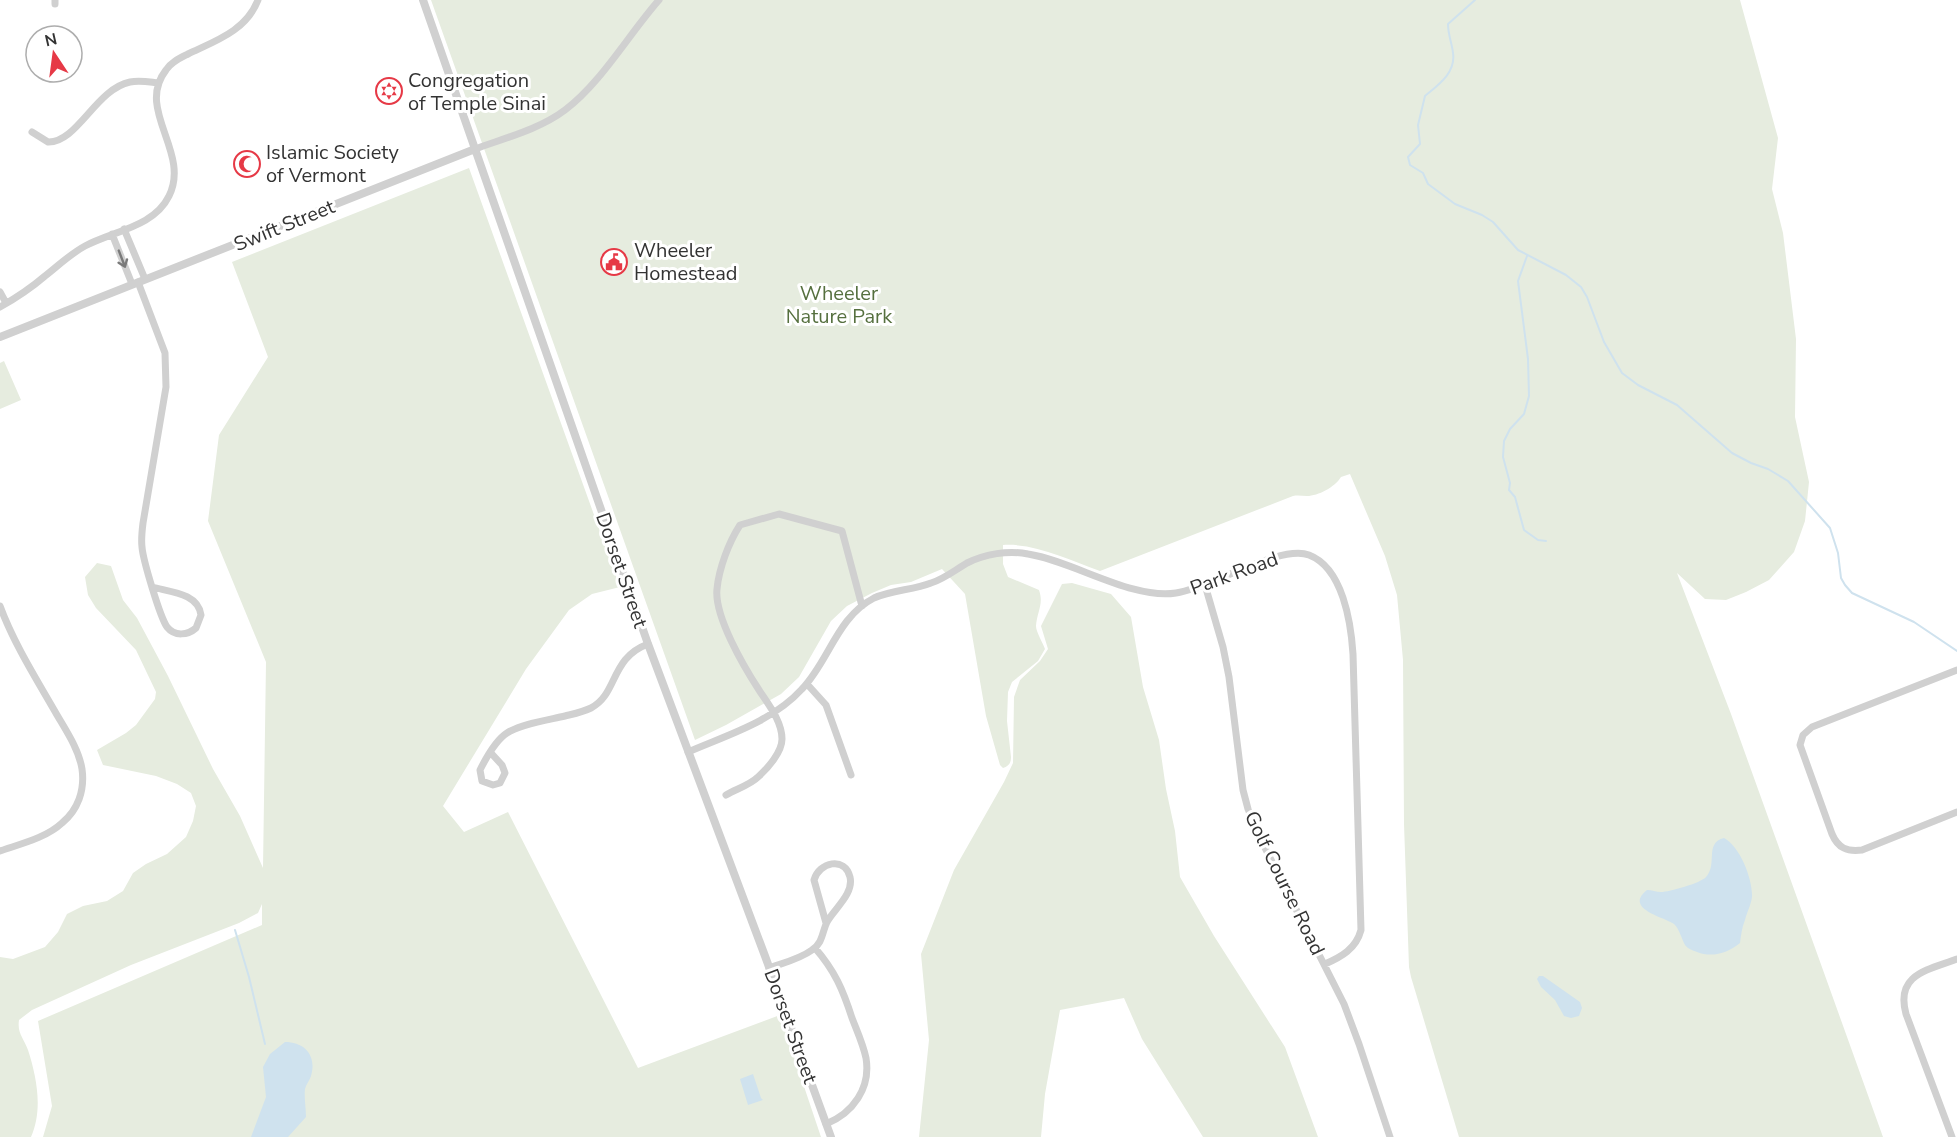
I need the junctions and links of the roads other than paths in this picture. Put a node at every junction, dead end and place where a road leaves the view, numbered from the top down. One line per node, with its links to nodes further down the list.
1 (258, 0): 4 (street)
2 (423, 0): 6 (street, Dorset Street)
3 (658, 0): 6 (street, Swift Street)
4 (158, 84): 5 (street); 7 (street)
5 (32, 132)
6 (475, 149): 9 (street, Swift Street); 17 (street, Dorset Street)
7 (124, 229): 8 (street); 9 (street)
8 (112, 234): 9 (street, one-way to 9); 11 (street)
9 (138, 282): 12 (street, Swift Street); 14 (street)
10 (0, 292): 11 (street)
11 (3, 305)
12 (0, 337)
13 (1205, 585): 16 (street, Park Road); 30 (street, Golf Course Road); 30 (street, Park Road)
14 (152, 587): 14 (street)
15 (0, 606): 26 (street)
16 (862, 606): 19 (street, Park Road); 20 (street)
17 (648, 645): 21 (street, Dorset Street); 22 (street)
18 (1957, 670): 25 (street)
19 (807, 684): 20 (street, Park Road); 23 (street)
20 (774, 713): 21 (street, Park Road); 24 (street)
21 (688, 752): 31 (street, Dorset Street)
22 (491, 753): 22 (street)
23 (851, 775)
24 (726, 795)
25 (1957, 812)
26 (0, 851)
27 (826, 923): 27 (street); 28 (street)
28 (815, 948): 31 (street); 32 (street)
29 (1957, 959): 35 (street)
30 (1325, 964): 34 (street, Golf Course Road)
31 (769, 968): 32 (street, Dorset Street)
32 (826, 1124): 33 (street, Dorset Street)
33 (831, 1137)
34 (1390, 1137)
35 (1952, 1137)

